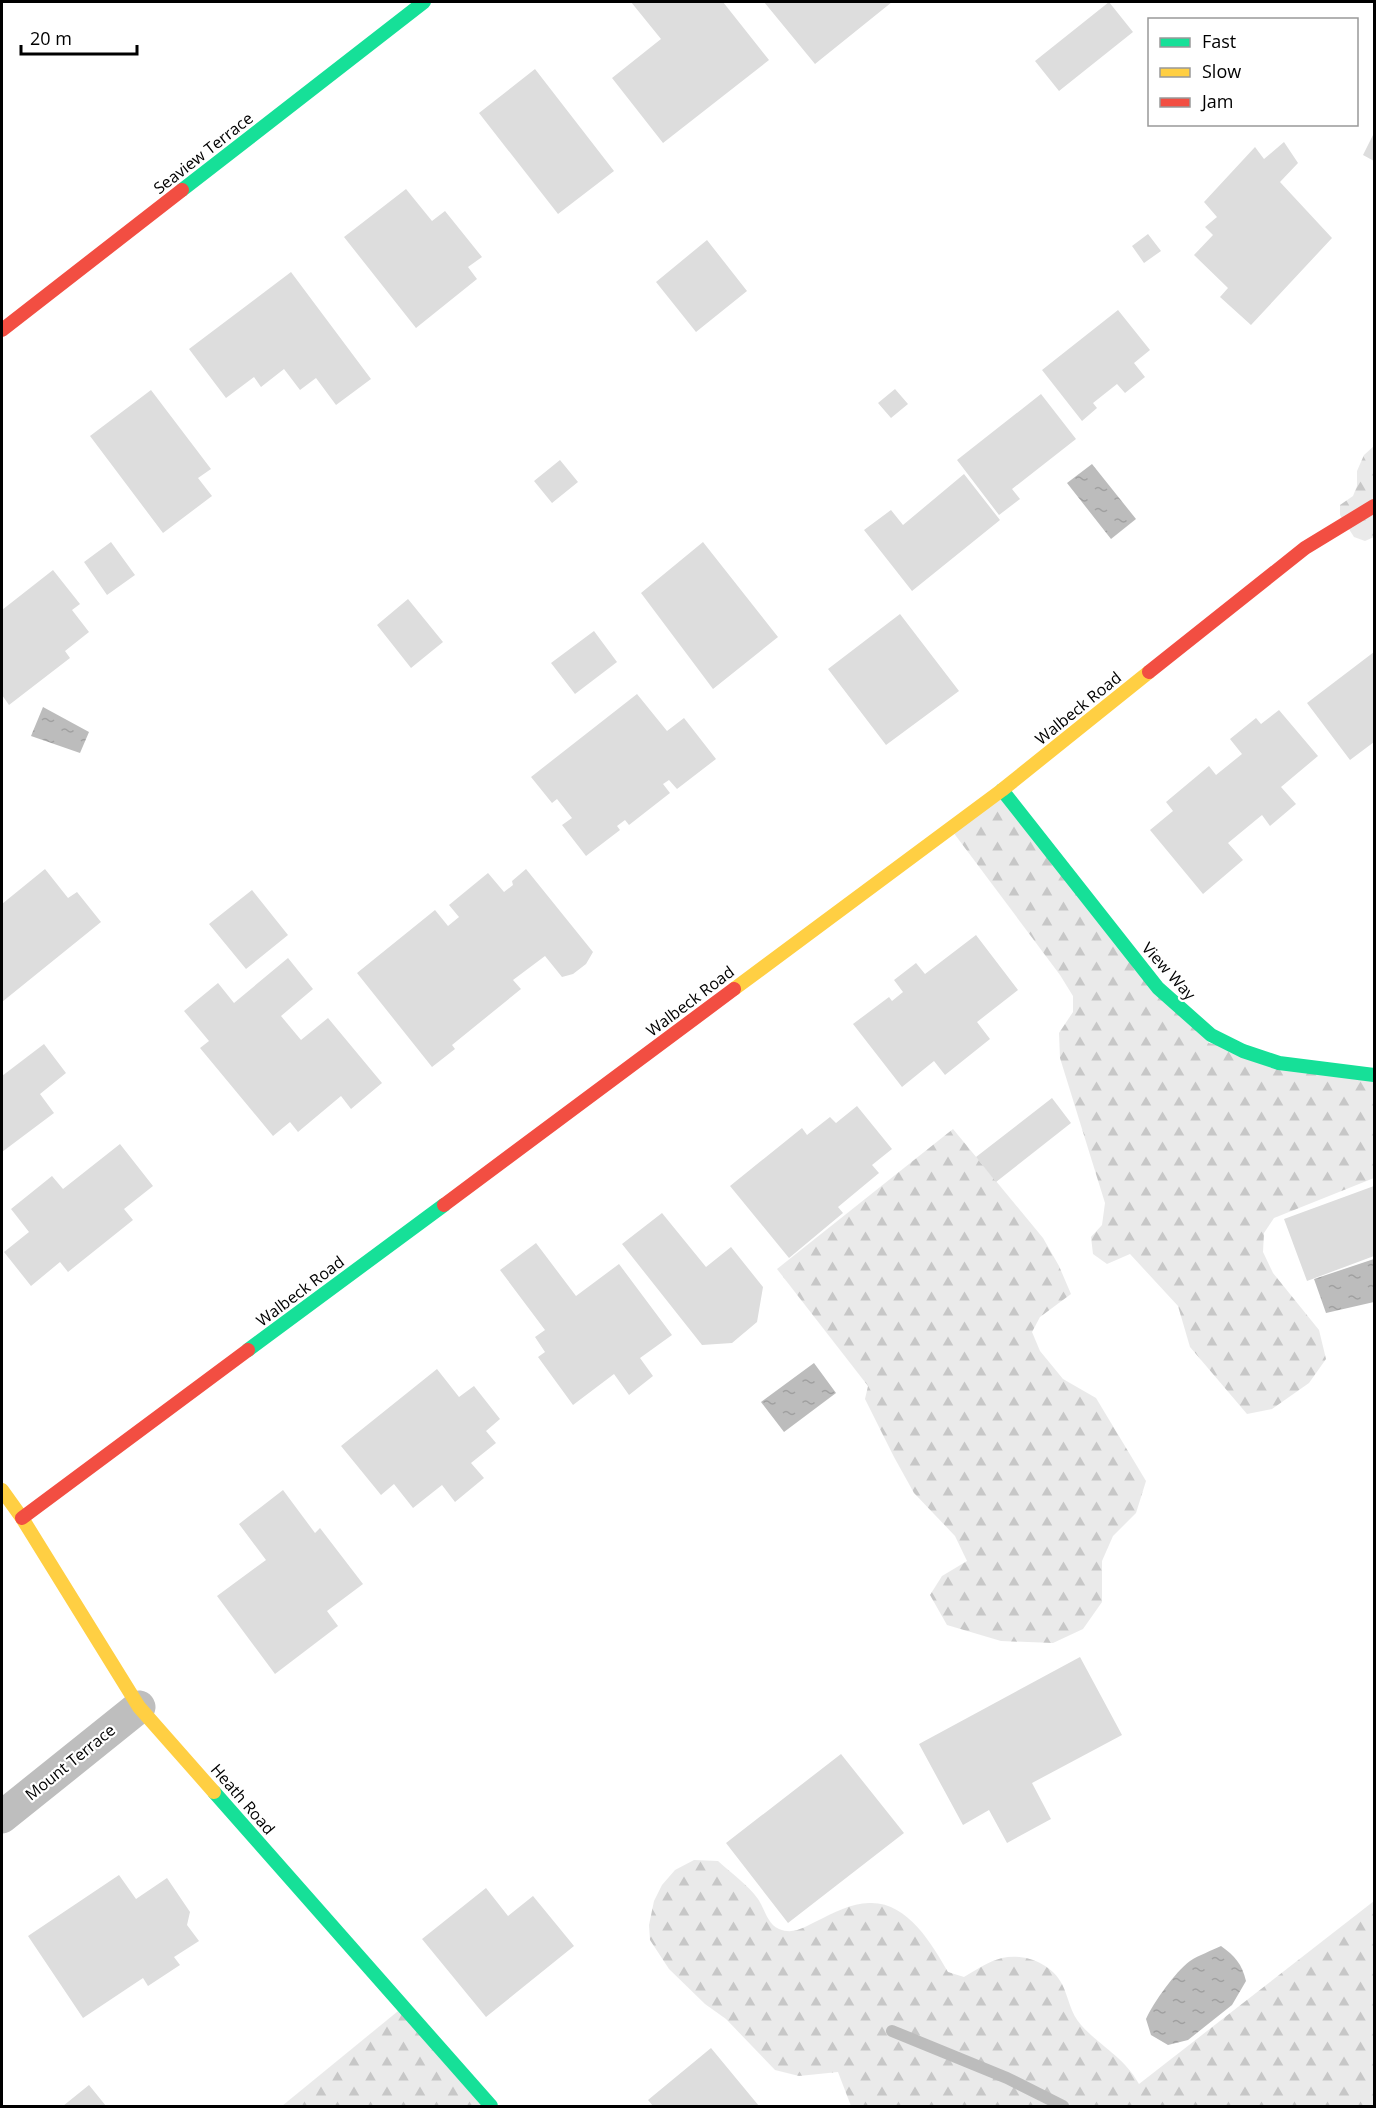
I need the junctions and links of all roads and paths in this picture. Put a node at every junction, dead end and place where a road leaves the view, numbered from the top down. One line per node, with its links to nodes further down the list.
1 (424, 2): 2 (street, Seaview Terrace)
2 (2, 330)
3 (1374, 506): 4 (street, Walbeck Road)
4 (1002, 790): 5 (street, View Way); 7 (street, Walbeck Road)
5 (1374, 1075)
6 (2, 1490): 7 (street, Heath Road)
7 (22, 1518): 8 (street, Heath Road)
8 (139, 1707): 9 (street, Mount Terrace); 10 (street, Heath Road)
9 (2, 1817)
10 (490, 2106)

